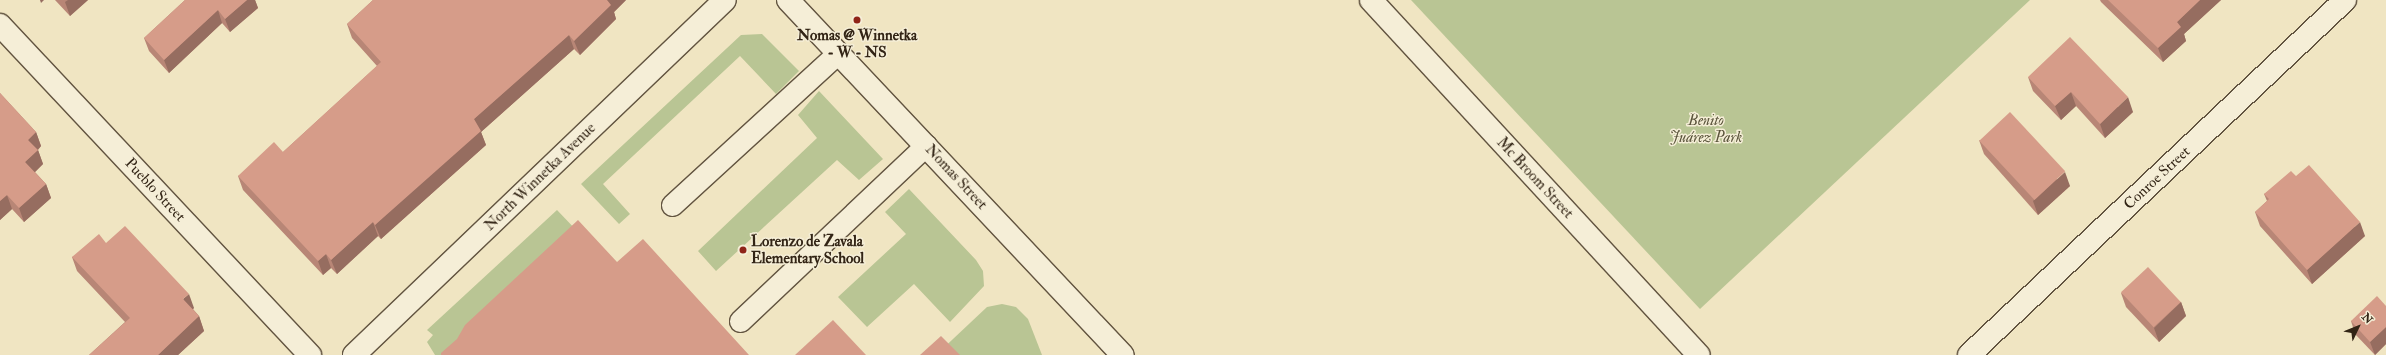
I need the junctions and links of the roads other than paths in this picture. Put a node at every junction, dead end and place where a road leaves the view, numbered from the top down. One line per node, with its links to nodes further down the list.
1 (725, 0): 11 (street, North Winnetka Avenue)
2 (788, 0): 6 (street, Nomas Street)
3 (1371, 0): 13 (street, Mc Broom Street)
4 (2345, 0): 14 (street, Conroe Street)
5 (0, 25): 10 (street, Pueblo Street)
6 (838, 53): 7 (street, Nomas Street); 8 (lane)
7 (926, 145): 9 (lane); 12 (street, Nomas Street)
8 (672, 205)
9 (740, 321)
10 (310, 355)
11 (354, 355)
12 (1123, 355)
13 (1700, 355)
14 (1969, 355)

